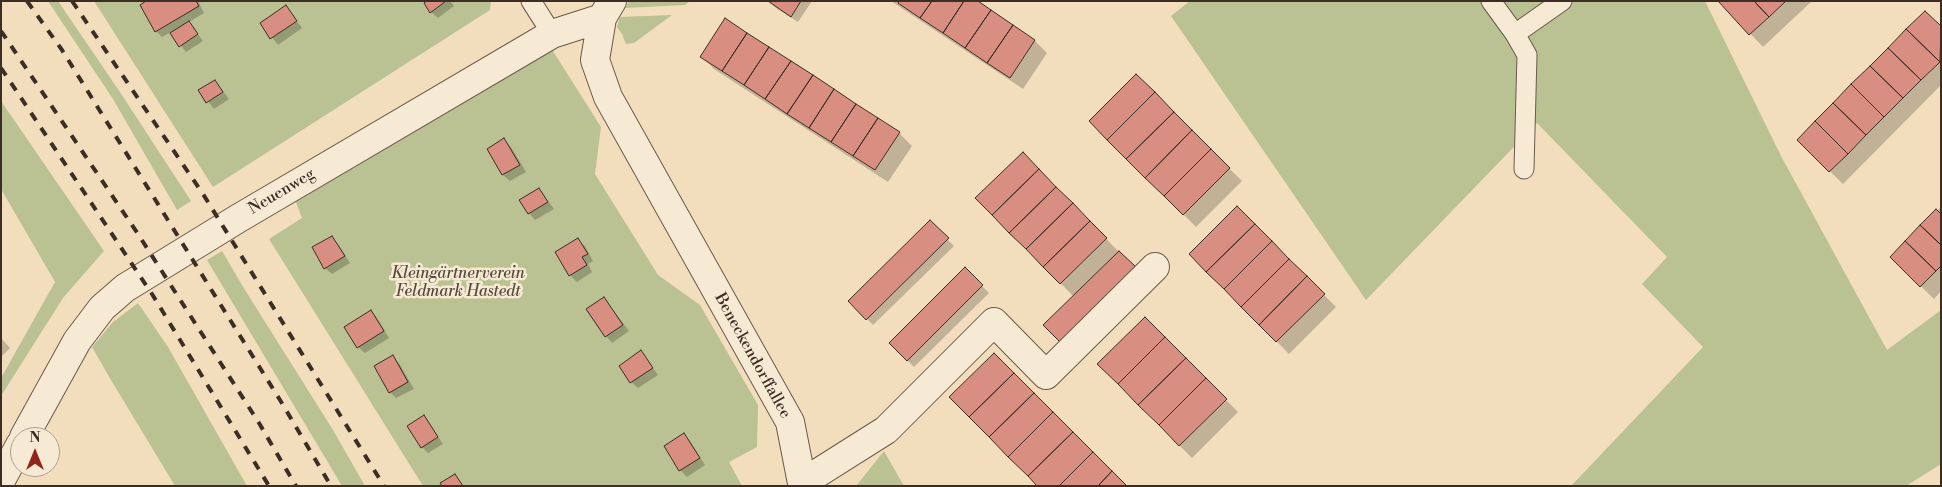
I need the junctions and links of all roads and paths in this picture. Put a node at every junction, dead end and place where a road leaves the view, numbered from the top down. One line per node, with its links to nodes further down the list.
1 (531, 1): 5 (lane)
2 (1491, 1): 6 (lane)
3 (1562, 1): 6 (lane)
4 (607, 10): 5 (street, Neuenweg); 8 (street, Beneckendorffallee)
5 (552, 34): 9 (street, Neuenweg)
6 (1515, 34): 7 (lane)
7 (1524, 169)
8 (1156, 267)
9 (30, 427)
10 (10, 463): 11 (street)
11 (1, 480)

